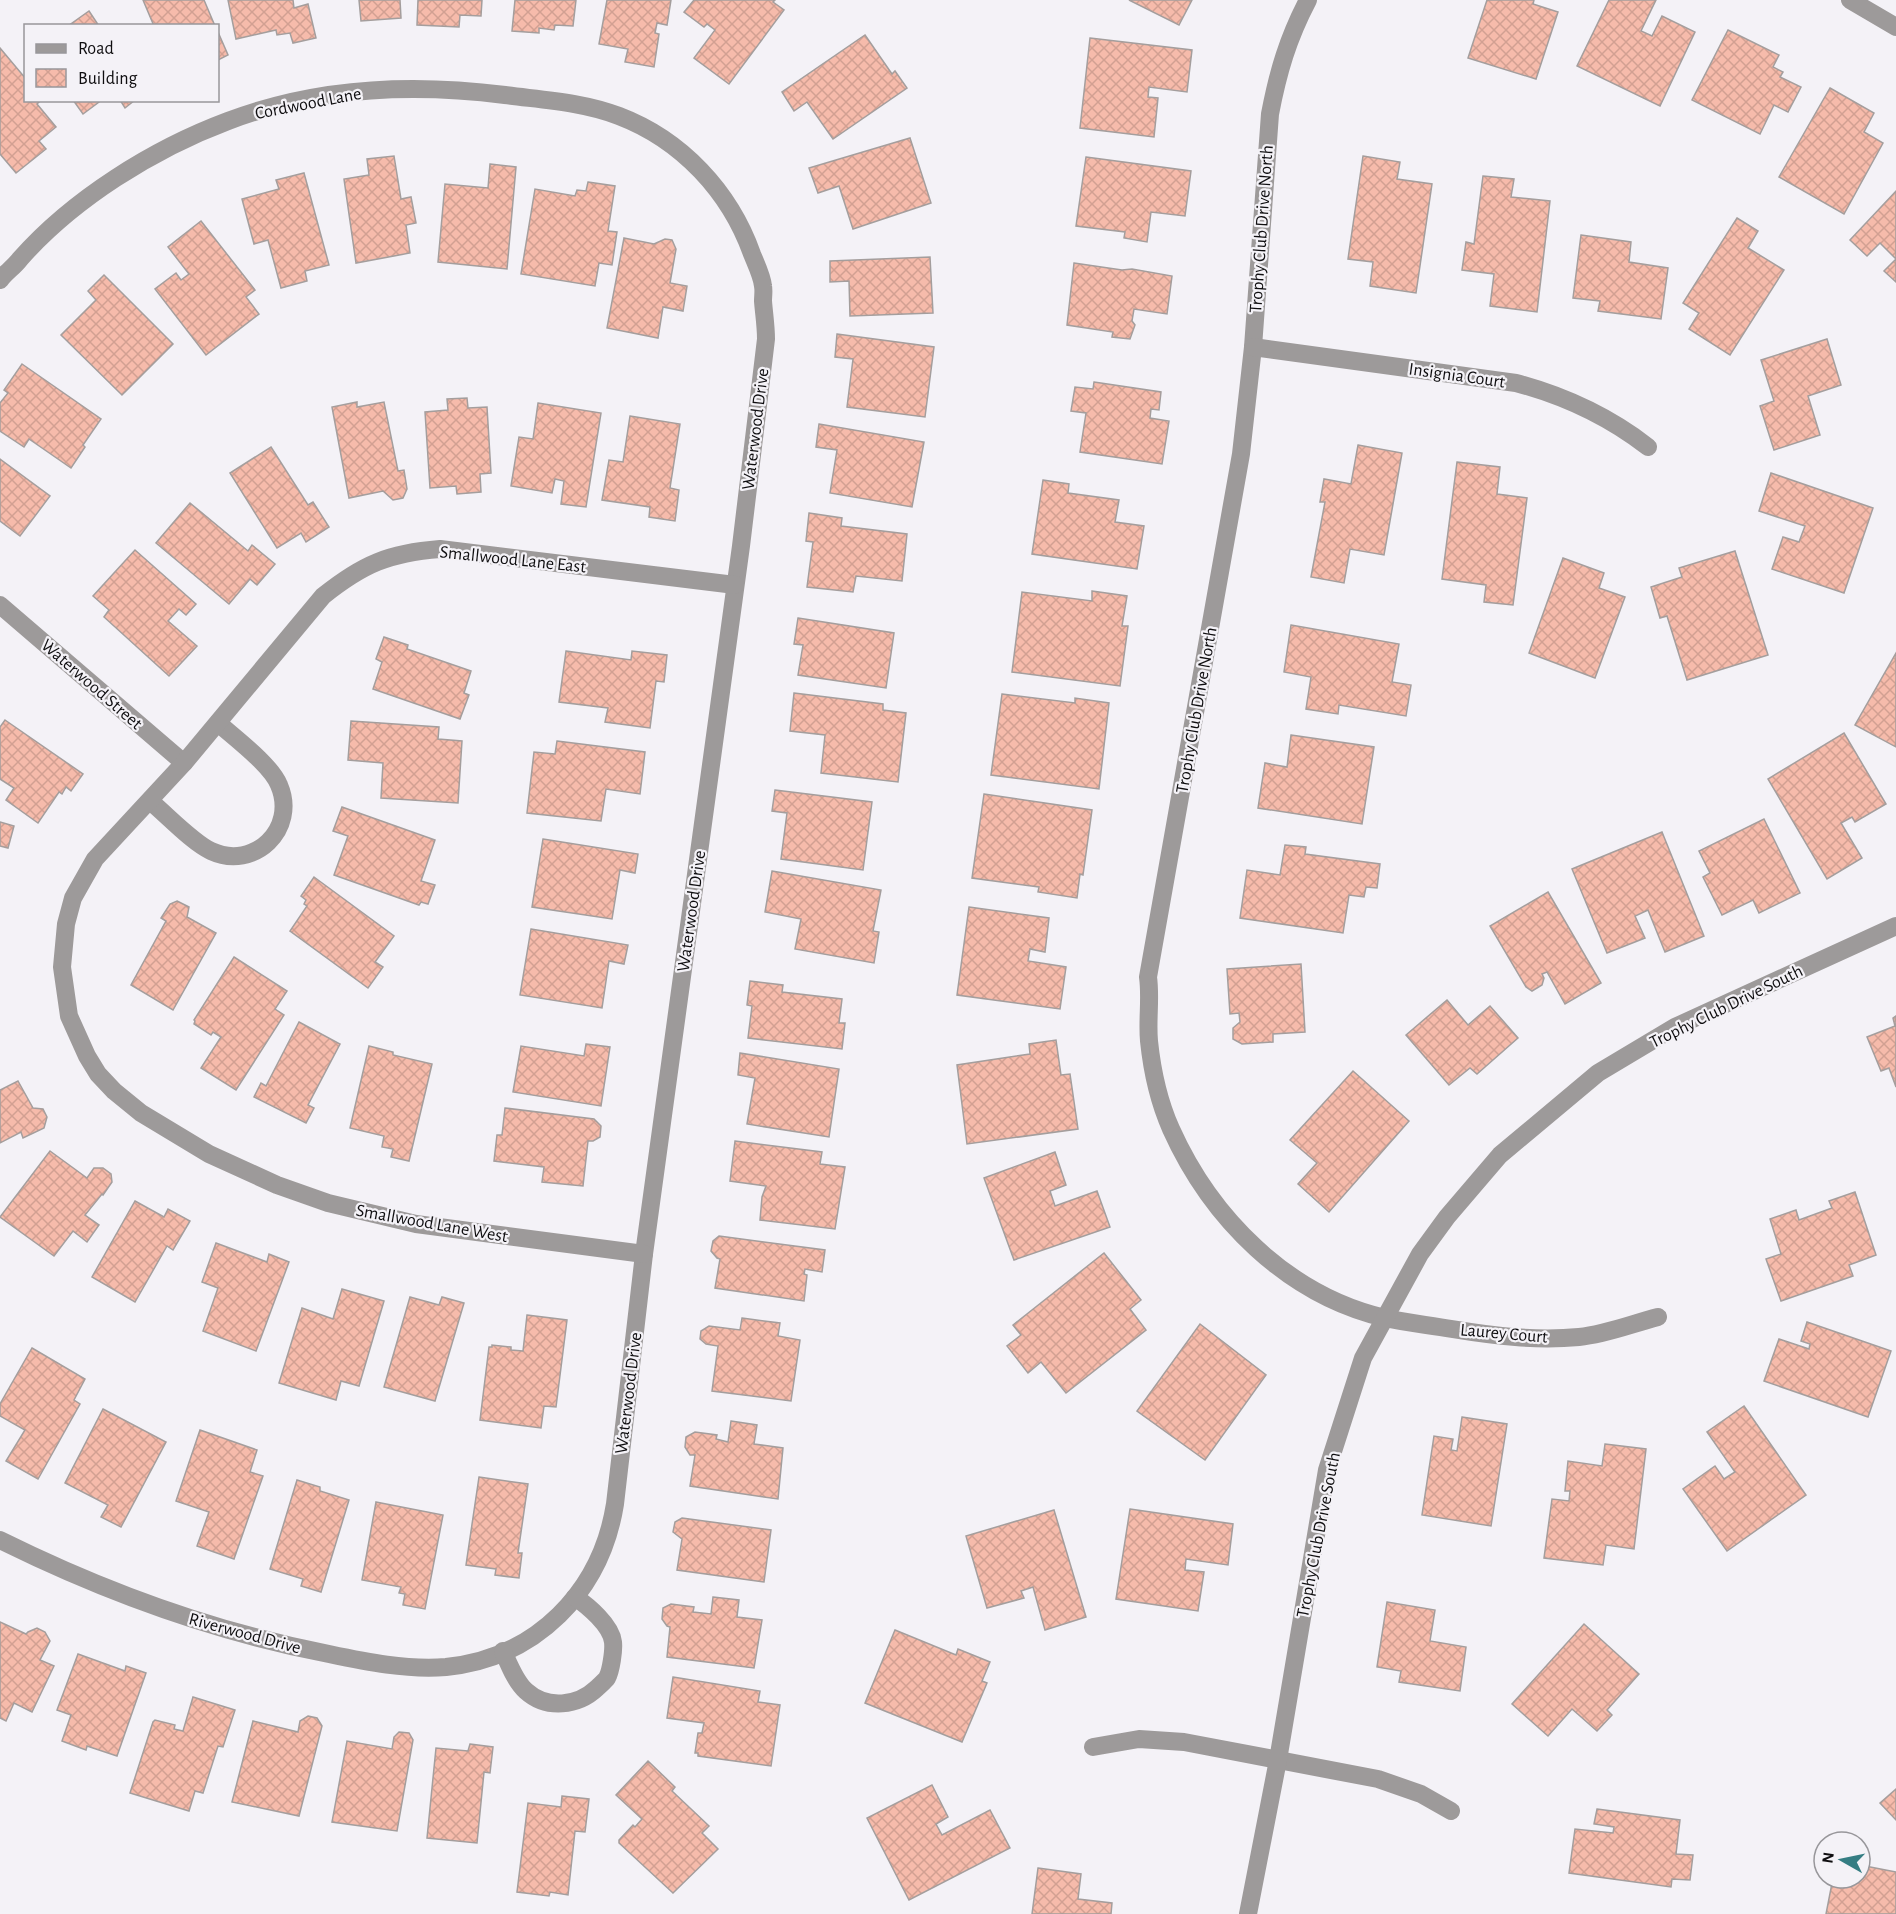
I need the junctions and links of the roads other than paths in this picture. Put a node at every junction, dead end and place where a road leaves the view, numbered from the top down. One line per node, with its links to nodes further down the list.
1 (1308, 0): 6 (street, Trophy Club Drive North)
2 (1850, 0): 3 (street)
3 (1896, 27)
4 (716, 186): 5 (street, Cordwood Lane); 8 (street, Waterwood Drive)
5 (0, 280)
6 (1252, 347): 7 (street, Insignia Court); 16 (street, Trophy Club Drive North)
7 (1648, 447)
8 (735, 585): 10 (street, Smallwood Lane East); 14 (street, Waterwood Drive)
9 (0, 605): 11 (street, Waterwood Street)
10 (218, 723): 11 (street, Smallwood Lane East); 12 (street)
11 (184, 763): 12 (street, Smallwood Lane West)
12 (150, 801): 14 (street, Smallwood Lane West)
13 (1896, 926): 16 (street, Trophy Club Drive South)
14 (644, 1254): 18 (street, Waterwood Drive)
15 (1658, 1317): 16 (street, Laurey Court)
16 (1385, 1318): 22 (street, Trophy Club Drive South)
17 (0, 1539): 20 (street, Riverwood Drive)
18 (575, 1597): 19 (street, Waterwood Drive); 20 (street)
19 (546, 1626): 20 (street, Riverwood Drive)
20 (503, 1651)
21 (1093, 1747): 22 (street)
22 (1278, 1760): 23 (street); 24 (street, Trophy Club Drive South)
23 (1451, 1811)
24 (1248, 1914)

